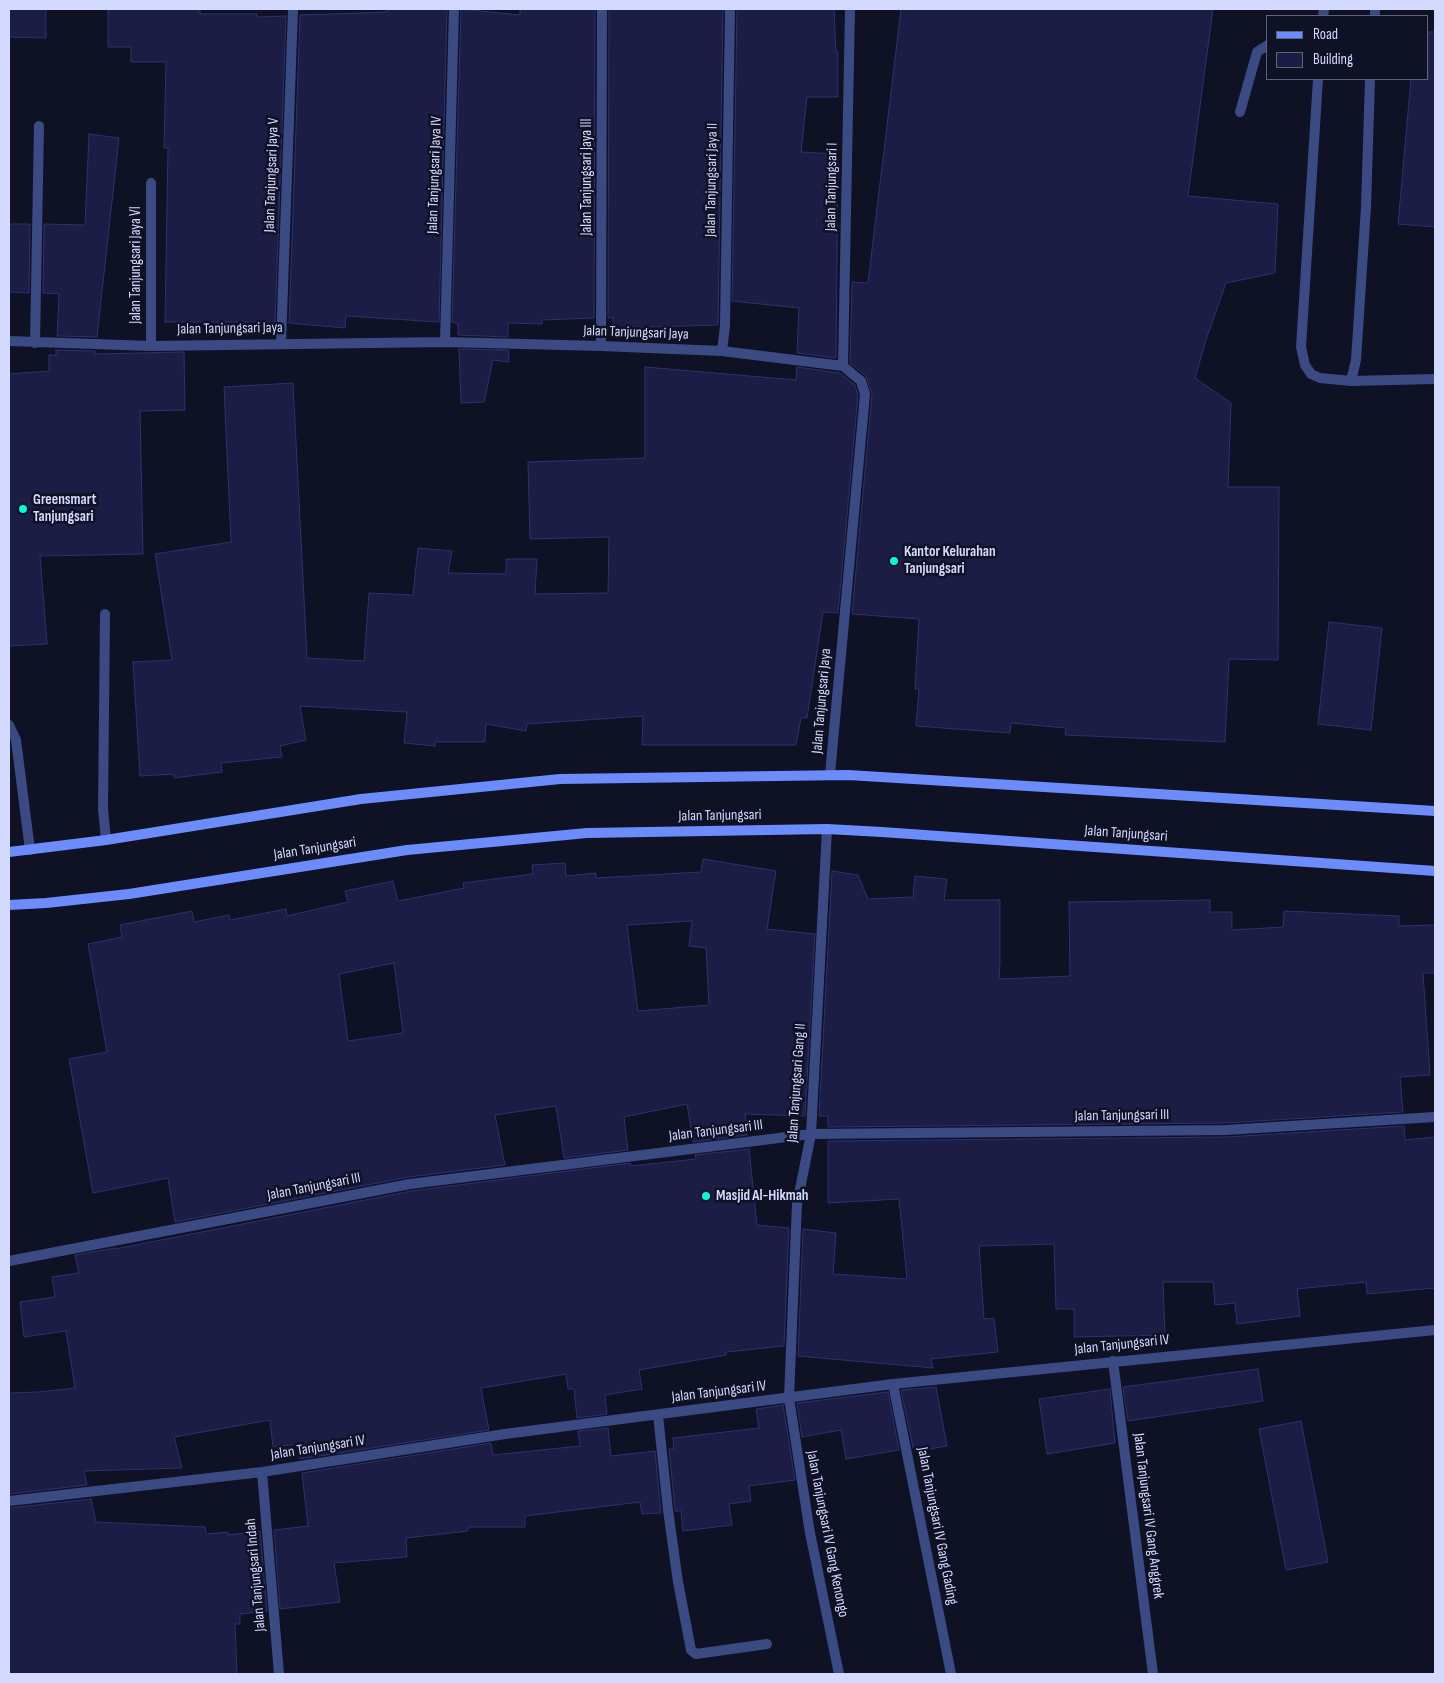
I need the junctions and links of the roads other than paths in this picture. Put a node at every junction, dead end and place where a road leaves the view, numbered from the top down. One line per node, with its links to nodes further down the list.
1 (293, 9): 15 (street, Jalan Tanjungsari Jaya V)
2 (454, 9): 13 (street, Jalan Tanjungsari Jaya IV)
3 (602, 9): 17 (street, Jalan Tanjungsari Jaya III)
4 (730, 9): 18 (street, Jalan Tanjungsari Jaya II)
5 (850, 9): 19 (street, Jalan Tanjungsari I)
6 (1266, 46): 9 (street)
7 (1318, 80): 21 (street)
8 (1370, 80): 21 (street)
9 (1240, 112)
10 (39, 126): 14 (street)
11 (150, 183): 16 (street, Jalan Tanjungsari Jaya VI)
12 (9, 341): 14 (street, Jalan Tanjungsari Jaya)
13 (445, 342): 15 (street, Jalan Tanjungsari Jaya); 17 (street, Jalan Tanjungsari Jaya)
14 (35, 343): 16 (street, Jalan Tanjungsari Jaya)
15 (281, 343): 16 (street, Jalan Tanjungsari Jaya)
16 (151, 346)
17 (601, 346): 18 (street, Jalan Tanjungsari Jaya)
18 (722, 351): 19 (street, Jalan Tanjungsari Jaya)
19 (843, 366): 24 (street, Jalan Tanjungsari Jaya)
20 (1435, 379): 21 (street)
21 (1352, 381)
22 (105, 614): 27 (street)
23 (9, 725): 28 (street)
24 (830, 774): 25 (main road); 27 (main road)
25 (1435, 811)
26 (827, 830): 30 (main road, Jalan Tanjungsari); 31 (main road, Jalan Tanjungsari); 33 (street, Jalan Tanjungsari Gang II)
27 (106, 840): 28 (main road)
28 (30, 850): 29 (main road)
29 (9, 852)
30 (1435, 871)
31 (9, 905)
32 (1435, 1116): 33 (street, Jalan Tanjungsari III)
33 (811, 1134): 34 (street, Jalan Tanjungsari III); 38 (street, Jalan Tanjungsari Gang II)
34 (9, 1261)
35 (1435, 1330): 36 (street, Jalan Tanjungsari IV)
36 (1113, 1361): 37 (street, Jalan Tanjungsari IV); 46 (street, Jalan Tanjungsari IV Gang Anggrek)
37 (893, 1384): 38 (street, Jalan Tanjungsari IV); 45 (street, Jalan Tanjungsari IV Gang Gading)
38 (789, 1398): 39 (street, Jalan Tanjungsari IV); 44 (street, Jalan Tanjungsari IV Gang Kenongo)
39 (658, 1415): 40 (street, Jalan Tanjungsari IV); 42 (street)
40 (262, 1472): 41 (street, Jalan Tanjungsari IV); 43 (street, Jalan Tanjungsari Indah)
41 (9, 1501)
42 (767, 1644)
43 (279, 1674)
44 (839, 1674)
45 (951, 1674)
46 (1153, 1674)

